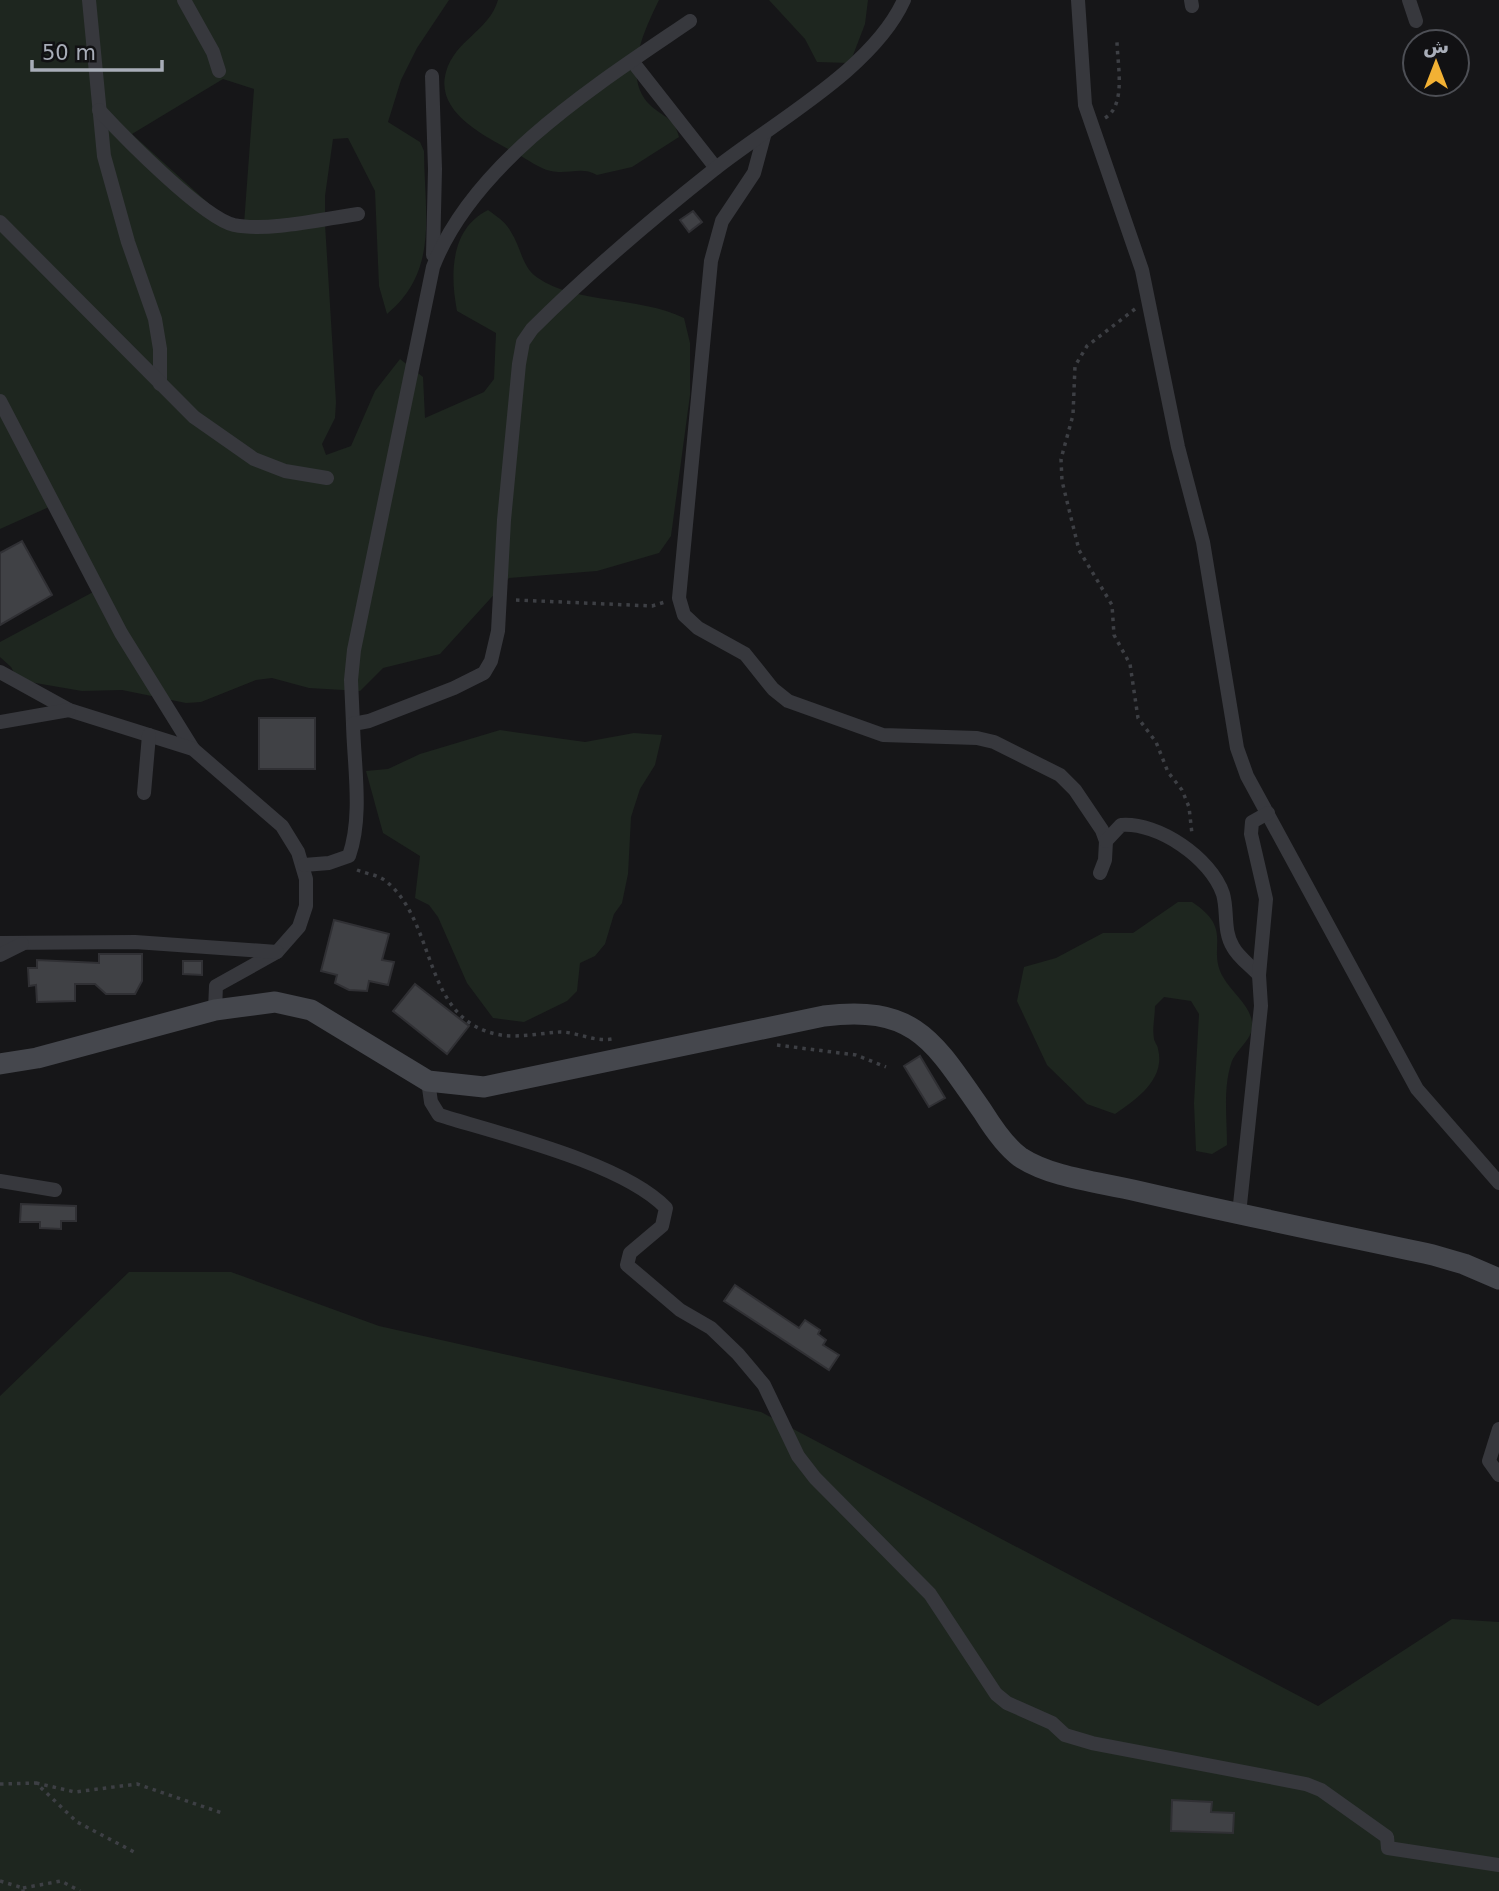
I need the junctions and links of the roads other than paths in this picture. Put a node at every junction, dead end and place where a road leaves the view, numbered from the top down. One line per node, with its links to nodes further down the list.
1 (89, 0): 11 (street)
2 (184, 0): 9 (street)
3 (904, 0): 12 (street)
4 (1078, 0): 27 (street)
5 (1409, 0): 7 (street)
6 (690, 21): 8 (street)
7 (1416, 21)
8 (632, 61): 13 (street); 16 (street)
9 (219, 71)
10 (432, 76): 16 (street)
11 (99, 110): 14 (street); 17 (street)
12 (764, 136): 13 (street); 28 (street)
13 (716, 168): 23 (street)
14 (358, 214)
15 (0, 222): 17 (street)
16 (433, 267): 23 (street)
17 (160, 384): 19 (street)
18 (0, 401): 25 (street)
19 (327, 478)
20 (0, 672): 21 (street)
21 (69, 710): 22 (street); 24 (street)
22 (0, 722)
23 (353, 724): 29 (street)
24 (149, 735): 25 (street); 26 (street)
25 (193, 749): 29 (street)
26 (144, 793)
27 (1268, 813): 35 (street); 40 (street)
28 (1106, 841): 30 (street); 35 (street)
29 (304, 865): 33 (street)
30 (1100, 873)
31 (0, 943): 32 (street)
32 (23, 943): 33 (street); 34 (street)
33 (277, 951): 36 (street)
34 (0, 955)
35 (1259, 975): 42 (street)
36 (215, 1010): 37 (street); 38 (street)
37 (0, 1064)
38 (428, 1081): 42 (street); 46 (street)
39 (0, 1181): 41 (street)
40 (1499, 1183)
41 (55, 1190)
42 (1239, 1214): 43 (street)
43 (1499, 1279)
44 (1499, 1430): 45 (street)
45 (1499, 1475)
46 (1499, 1865)

